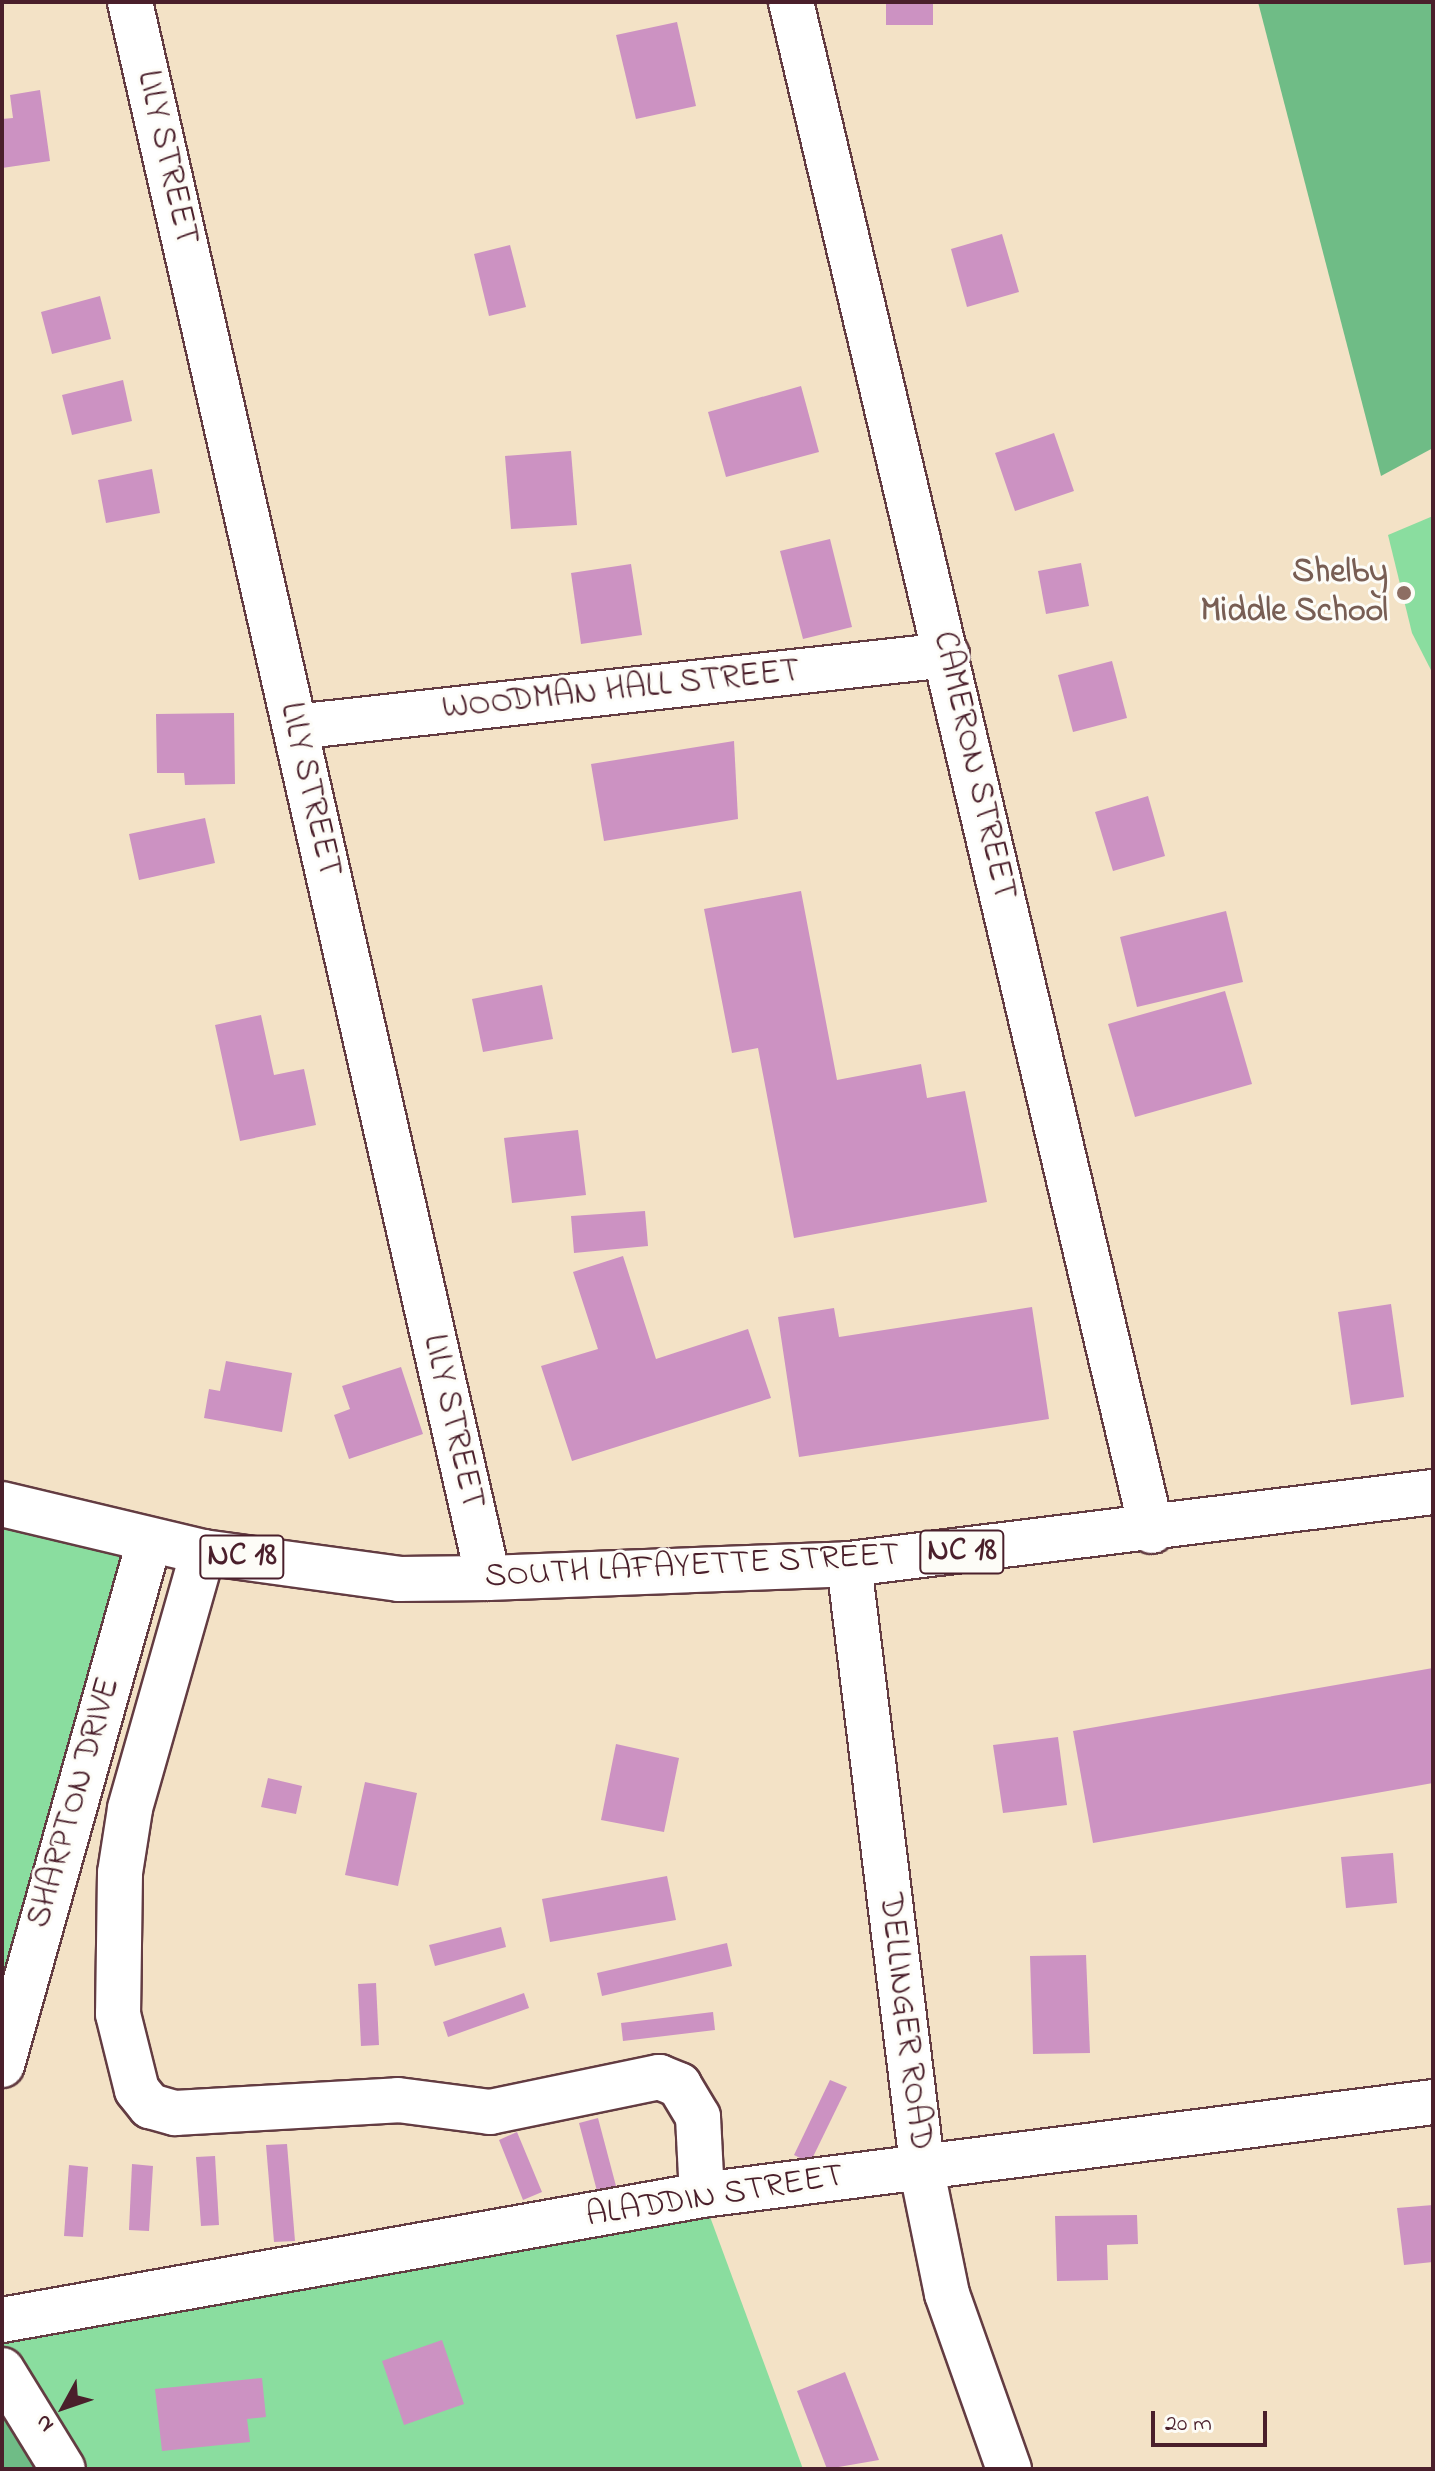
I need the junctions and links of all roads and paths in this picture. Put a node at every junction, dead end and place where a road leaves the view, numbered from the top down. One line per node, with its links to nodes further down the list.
1 (130, 2): 4 (street, LILY STREET)
2 (791, 2): 3 (street, CAMERON STREET)
3 (947, 655): 4 (street, WOODMAN HALL STREET); 7 (street, CAMERON STREET)
4 (295, 727): 11 (street, LILY STREET)
5 (1433, 1492): 7 (street, SOUTH LAFAYETTE STREET / NC 18)
6 (2, 1504): 8 (street, SOUTH LAFAYETTE STREET / NC 18)
7 (1152, 1531): 10 (street, SOUTH LAFAYETTE STREET / NC 18)
8 (149, 1542): 9 (street, SOUTH LAFAYETTE STREET / NC 18); 12 (street, SHARPTON DRIVE)
9 (203, 1552): 11 (street, SOUTH LAFAYETTE STREET / NC 18); 15 (street)
10 (849, 1564): 11 (street, SOUTH LAFAYETTE STREET / NC 18); 14 (street, DELLINGER ROAD)
11 (488, 1578)
12 (2, 2065)
13 (1433, 2102): 14 (street, ALADDIN STREET)
14 (922, 2167): 15 (street, ALADDIN STREET); 19 (street, DELLINGER ROAD)
15 (702, 2195): 16 (street, ALADDIN STREET)
16 (2, 2320)
17 (2, 2370): 18 (street)
18 (63, 2469)
19 (1009, 2469)

